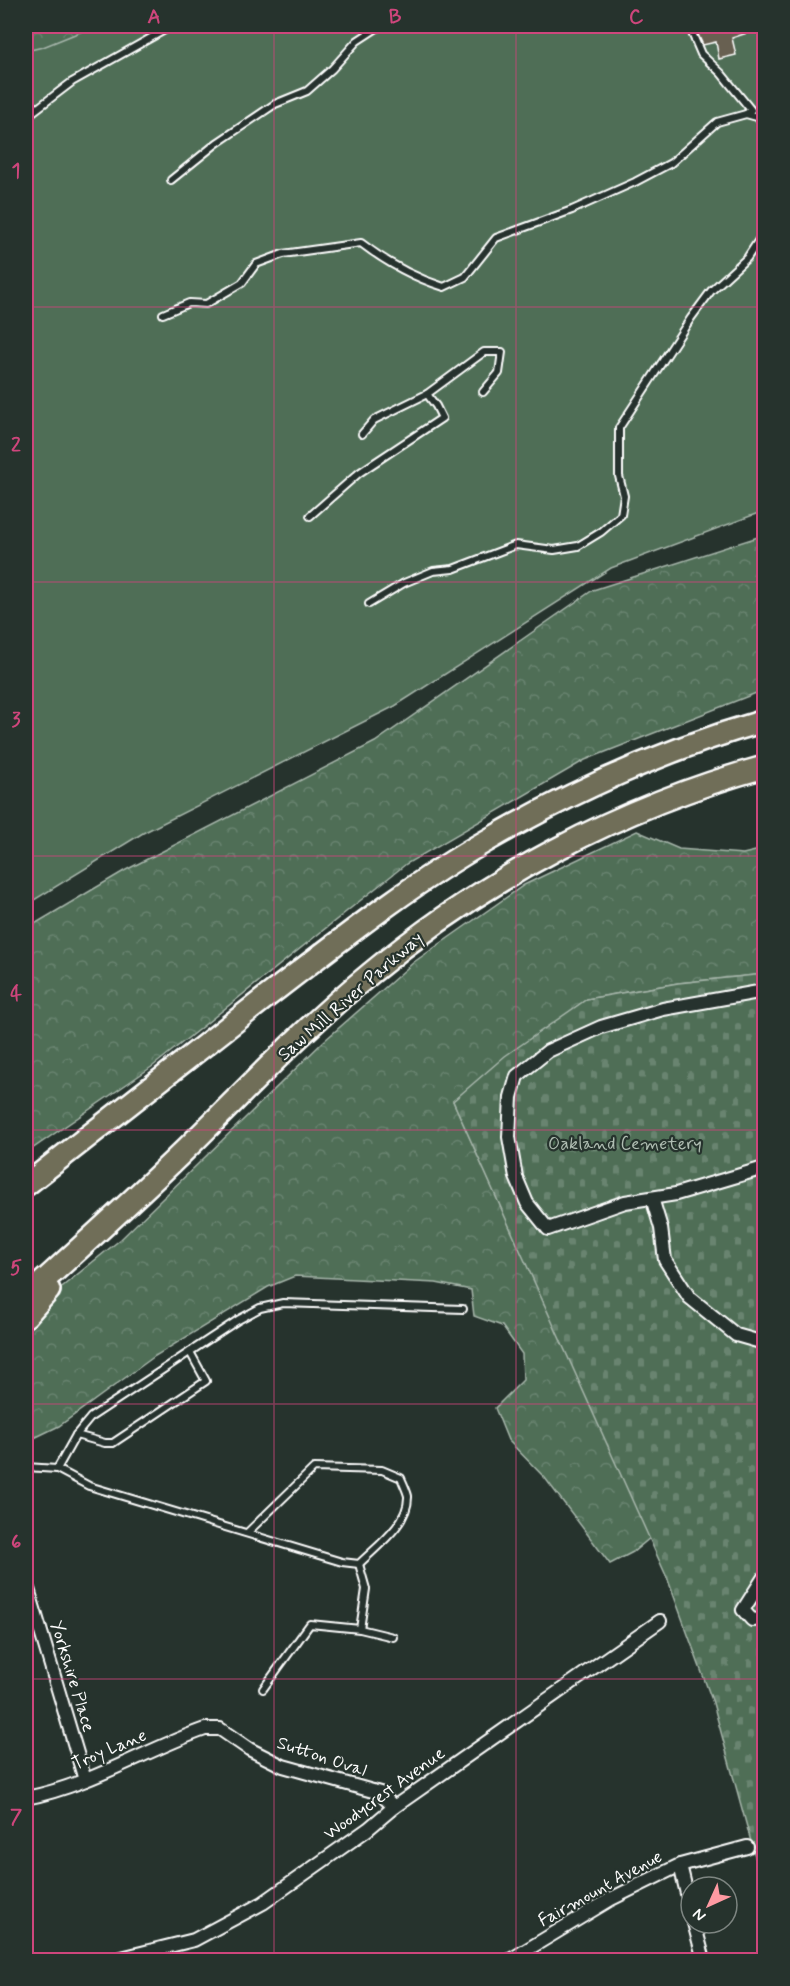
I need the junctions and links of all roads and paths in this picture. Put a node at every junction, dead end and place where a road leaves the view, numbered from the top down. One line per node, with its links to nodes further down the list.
1 (172, 26): 5 (lane)
2 (380, 26): 7 (lane)
3 (689, 26): 4 (lane)
4 (746, 114): 6 (lane); 9 (lane)
5 (26, 117)
6 (765, 118)
7 (171, 180)
8 (765, 232): 14 (lane)
9 (164, 314)
10 (483, 392): 11 (lane)
11 (427, 394): 12 (lane); 13 (lane)
12 (362, 434)
13 (310, 516)
14 (369, 604)
15 (765, 721): 19 (highway)
16 (765, 767): 21 (highway, Saw Mill River Parkway)
17 (765, 991): 20 (street)
18 (765, 1168): 20 (street)
19 (26, 1185)
20 (652, 1198): 25 (street)
21 (109, 1222): 22 (highway, Saw Mill River Parkway); 24 (highway)
22 (26, 1297)
23 (463, 1310): 26 (lane)
24 (26, 1316)
25 (765, 1343)
26 (190, 1352): 27 (lane); 27 (lane)
27 (76, 1435): 29 (lane)
28 (26, 1467): 29 (lane)
29 (57, 1469): 30 (lane)
30 (247, 1533): 31 (lane); 31 (lane)
31 (359, 1564): 36 (lane)
32 (765, 1577): 34 (street)
33 (26, 1582): 40 (street, Yorkshire Place)
34 (765, 1619)
35 (660, 1621): 42 (street, Woodycrest Avenue)
36 (360, 1629): 37 (lane); 38 (lane)
37 (393, 1637)
38 (263, 1689)
39 (205, 1729): 40 (street, Troy Lane); 42 (street, Sutton Oval)
40 (85, 1780): 41 (street, Troy Lane)
41 (26, 1798)
42 (394, 1807): 47 (street, Woodycrest Avenue)
43 (747, 1846): 44 (street, Fairmount Avenue)
44 (680, 1865): 45 (street); 48 (street, Fairmount Avenue)
45 (682, 1875)
46 (697, 1935): 49 (street)
47 (117, 1960)
48 (510, 1960)
49 (704, 1960)

